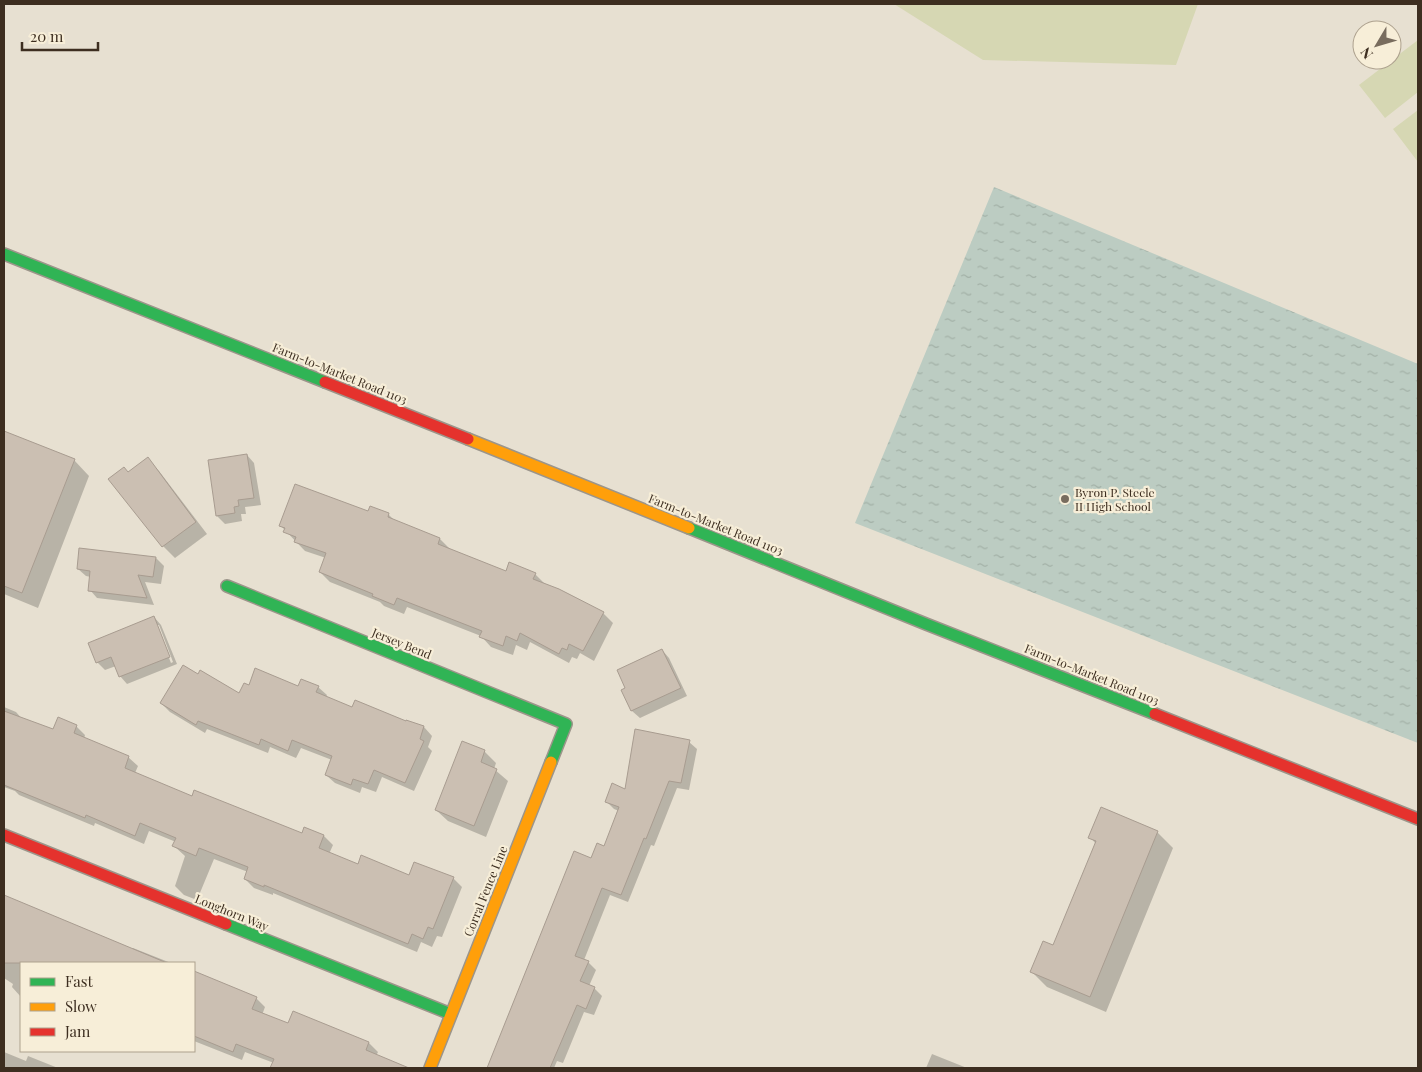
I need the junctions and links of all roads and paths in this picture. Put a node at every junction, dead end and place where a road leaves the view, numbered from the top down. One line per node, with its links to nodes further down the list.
1 (4, 254): 4 (main road, Farm-to-Market Road 1103)
2 (227, 586): 3 (main road, Jersey Bend)
3 (566, 724): 6 (main road, Corral Fence Line)
4 (1418, 819)
5 (4, 835): 6 (main road, Longhorn Way)
6 (451, 1014): 7 (main road, Corral Fence Line)
7 (430, 1068)

